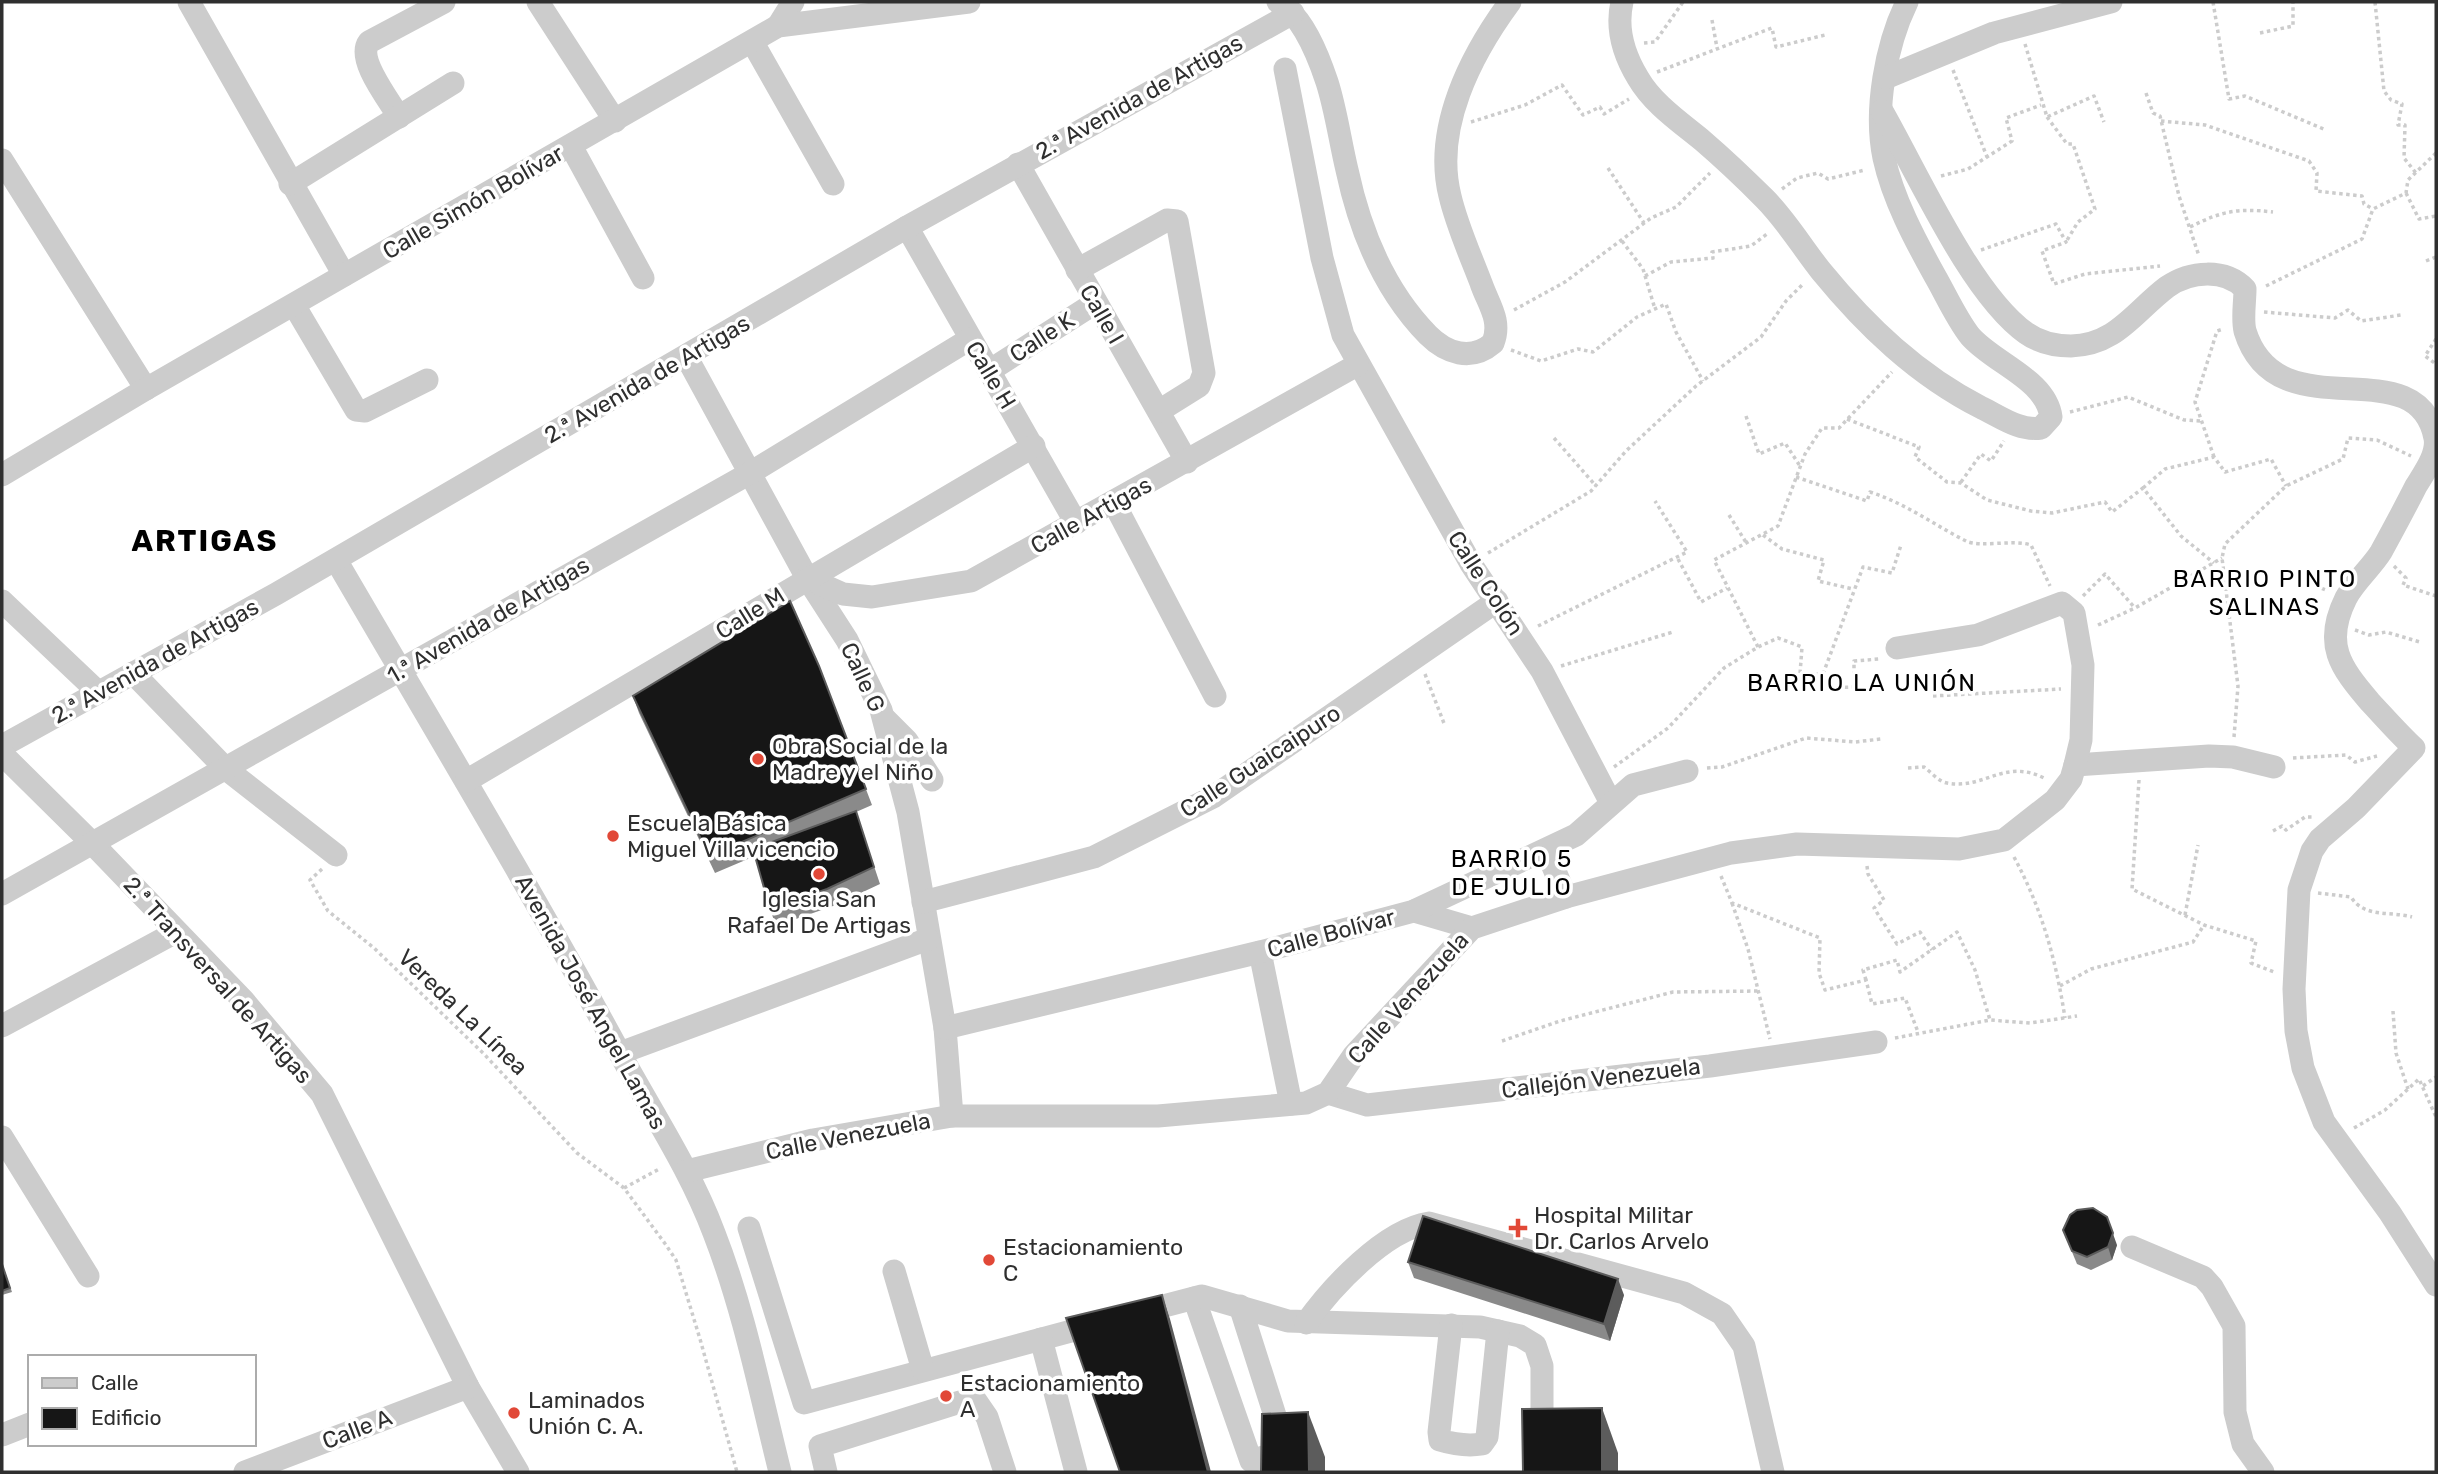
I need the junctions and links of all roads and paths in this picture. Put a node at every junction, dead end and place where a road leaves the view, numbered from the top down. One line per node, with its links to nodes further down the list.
1 (189, 2): 47 (street)
2 (444, 2): 30 (street)
3 (538, 2): 32 (street)
4 (969, 2): 14 (street, Calle Simón Bolívar)
5 (1510, 2): 35 (street)
6 (1622, 2): 20 (street)
7 (1683, 2): 20 (path)
8 (1908, 2): 24 (street)
9 (2111, 2): 16 (street)
10 (2213, 2): 36 (path)
11 (2293, 2): 17 (path)
12 (2375, 2): 45 (path)
13 (1285, 7): 42 (street, 2.ª Avenida de Artigas); 80 (street)
14 (787, 8): 19 (street, Calle Simón Bolívar)
15 (1712, 20): 21 (path)
16 (2020, 26): 22 (street); 28 (path)
17 (2260, 33)
18 (1825, 35): 21 (path)
19 (753, 43): 32 (street, Calle Simón Bolívar); 48 (street)
20 (1624, 45): 26 (street)
21 (1717, 48): 26 (path)
22 (1946, 51): 24 (street); 39 (path)
23 (1285, 69): 84 (street, Calle Colón)
24 (1885, 78): 29 (street)
25 (453, 83): 30 (street)
26 (1642, 84): 35 (path); 40 (street)
27 (2146, 93): 33 (path)
28 (2041, 105): 31 (path); 39 (path)
29 (1882, 111): 43 (street); 46 (street)
30 (399, 117): 47 (street)
31 (2047, 117): 34 (path); 59 (path)
32 (615, 121): 37 (street, Calle Simón Bolívar)
33 (2161, 121): 51 (path); 57 (path)
34 (2104, 122)
35 (1451, 129): 76 (street)
36 (2326, 130)
37 (571, 146): 68 (street, Calle Simón Bolívar); 70 (street)
38 (2436, 153): 45 (path)
39 (1987, 157): 46 (path)
40 (1722, 158): 50 (street); 54 (path)
41 (2, 160): 88 (street)
42 (1017, 164): 56 (street, 2.ª Avenida de Artigas); 67 (street, Calle I)
43 (1886, 165): 50 (path); 91 (street)
44 (1608, 168): 54 (path)
45 (2416, 173): 49 (path)
46 (1921, 181): 60 (street)
47 (290, 184): 68 (street)
48 (833, 184)
49 (2406, 193): 51 (path); 53 (path)
50 (1766, 200): 55 (street)
51 (2373, 209): 72 (path)
52 (2273, 212): 57 (path)
53 (2436, 216)
54 (1644, 223): 58 (path)
55 (1784, 223): 66 (street); 69 (path)
56 (907, 227): 78 (street, Calle H); 81 (street, 2.ª Avenida de Artigas)
57 (2190, 227): 65 (path)
58 (1622, 241): 69 (path); 76 (path)
59 (2066, 242): 60 (path); 64 (path)
60 (1963, 256): 65 (street)
61 (2436, 257): 63 (path)
62 (2192, 258): 65 (path)
63 (2426, 261)
64 (2172, 264)
65 (2207, 265): 72 (street)
66 (1820, 269): 82 (street); 87 (path)
67 (1077, 270): 71 (street, Calle I); 89 (street)
68 (344, 275): 73 (street, Calle Simón Bolívar)
69 (1645, 276): 74 (path)
70 (643, 278)
71 (1095, 303): 85 (street, Calle K); 89 (street, Calle I)
72 (2245, 303): 75 (path); 99 (street)
73 (294, 305): 86 (street); 88 (street, Calle Simón Bolívar)
74 (1655, 309): 80 (path); 87 (path)
75 (2401, 315)
76 (1497, 319): 80 (street)
77 (2227, 328): 93 (path)
78 (970, 339): 85 (street, Calle H); 101 (street, 1.ª Avenida de Artigas)
79 (2436, 339): 83 (path)
80 (1493, 343)
81 (686, 356): 101 (street, Calle G); 117 (street, 2.ª Avenida de Artigas)
82 (1906, 358): 92 (path); 94 (street)
83 (2436, 364)
84 (1357, 365): 98 (street, Calle Artigas); 120 (street, Calle Colón)
85 (989, 371): 96 (street, Calle H)
86 (427, 380)
87 (1703, 381): 105 (path)
88 (146, 389): 102 (street, Calle Simón Bolívar)
89 (1159, 411): 98 (street, Calle I)
90 (1746, 415): 100 (path)
91 (2051, 417): 93 (path); 94 (street)
92 (1847, 419): 100 (path); 104 (path)
93 (2201, 421): 97 (path)
94 (2015, 425): 104 (path)
95 (1553, 438): 105 (path)
96 (1034, 446): 111 (street, Calle H); 121 (street, Calle M)
97 (2214, 457): 106 (path); 107 (path)
98 (1187, 462): 109 (street, Calle Artigas)
99 (2428, 465): 106 (path); 115 (street)
100 (1800, 466): 103 (path)
101 (750, 473): 121 (street, Calle G); 138 (street, 1.ª Avenida de Artigas)
102 (2, 475)
103 (1797, 477): 112 (path); 130 (path)
104 (1961, 482): 107 (path)
105 (1596, 486): 120 (path)
106 (2286, 486): 116 (path)
107 (2143, 488): 119 (path)
108 (1655, 501): 118 (path)
109 (1114, 503): 111 (street, Calle Artigas); 144 (street)
110 (1728, 515): 113 (path)
111 (1076, 523): 121 (street, Calle Artigas)
112 (1763, 535): 113 (path); 124 (path)
113 (1746, 544): 123 (path)
114 (1901, 545): 124 (path)
115 (2380, 553): 125 (street); 126 (path)
116 (2222, 558): 119 (path); 152 (path)
117 (336, 559): 138 (street, Avenida José Angel Lamas); 140 (street, 2.ª Avenida de Artigas)
118 (1678, 559): 123 (path); 133 (path)
119 (2214, 563): 129 (path)
120 (1471, 564): 128 (street, Calle Colón)
121 (807, 578): 146 (street, Calle G); 161 (street, Calle M)
122 (2302, 581): 125 (path)
123 (1728, 588): 135 (path)
124 (1853, 589): 141 (path)
125 (2348, 595): 131 (street)
126 (2436, 596)
127 (2, 601): 143 (street)
128 (1497, 601): 133 (street, Calle Colón); 137 (street, Calle Guaicaipuro)
129 (2135, 608): 130 (path); 130 (path)
130 (2072, 617): 136 (street); 142 (street, Calle Venezuela)
131 (2335, 624): 134 (path); 148 (street)
132 (1673, 632): 139 (path)
133 (1520, 634): 139 (street, Calle Colón)
134 (2420, 642)
135 (1758, 647): 141 (path); 159 (path)
136 (1897, 648): 141 (path)
137 (1418, 656): 147 (path); 174 (street, Calle Guaicaipuro)
138 (400, 670): 157 (street, 1.ª Avenida de Artigas); 161 (street, Avenida José Angel Lamas)
139 (1542, 671): 159 (street, Calle Colón)
140 (133, 673): 143 (street, 2.ª Avenida de Artigas); 157 (street)
141 (1823, 674)
142 (2085, 688): 145 (path); 154 (street, Calle Venezuela)
143 (97, 691): 150 (street, 2.ª Avenida de Artigas)
144 (1215, 696)
145 (1933, 696)
146 (882, 716): 160 (street); 174 (street, Calle G)
147 (1445, 726)
148 (2395, 730): 155 (path); 171 (street)
149 (1881, 739): 158 (path)
150 (2, 746)
151 (2, 754): 165 (street, 2.ª Transversal de Artigas)
152 (2233, 757): 153 (street); 155 (street)
153 (2141, 762): 154 (street); 177 (path)
154 (2075, 765): 162 (street, Calle Venezuela)
155 (2274, 767)
156 (1908, 768): 162 (path)
157 (226, 769): 165 (street, 1.ª Avenida de Artigas); 169 (street)
158 (1687, 771): 163 (street, Calle Bolívar)
159 (1599, 777): 163 (street, Calle Colón)
160 (932, 780)
161 (466, 781): 198 (street, Avenida José Angel Lamas)
162 (2065, 789): 164 (street, Calle Venezuela)
163 (1611, 803): 168 (street, Calle Bolívar)
164 (2004, 840): 167 (street, Calle Venezuela); 186 (path)
165 (91, 842): 172 (street, 1.ª Avenida de Artigas); 181 (street, 2.ª Transversal de Artigas)
166 (2198, 845): 177 (path)
167 (1865, 847): 170 (street, Calle Venezuela); 183 (path)
168 (1546, 850): 173 (street); 176 (street, Calle Bolívar)
169 (336, 855): 210 (path, Vereda La Línea)
170 (1713, 858): 173 (street, Calle Venezuela); 175 (path)
171 (2299, 890): 178 (path); 187 (street)
172 (2, 894)
173 (1566, 897): 180 (street, Calle Venezuela)
174 (923, 901): 182 (street, Calle G)
175 (1732, 903): 185 (path); 188 (path)
176 (1414, 911): 180 (street); 184 (street, Calle Bolívar)
177 (2185, 915): 179 (path)
178 (2412, 917)
179 (2204, 925): 186 (path); 187 (path)
180 (1472, 928): 203 (street, Calle Venezuela)
181 (176, 932): 193 (street); 223 (street, 2.ª Transversal de Artigas)
182 (928, 939): 194 (street, Calle G); 198 (street)
183 (1932, 950): 185 (path); 192 (path)
184 (1260, 952): 194 (street, Calle Bolívar); 204 (street)
185 (1866, 980): 195 (path)
186 (2060, 986): 191 (path)
187 (2294, 989): 208 (street)
188 (1760, 991): 196 (path); 199 (path)
189 (2393, 1012): 202 (path)
190 (2077, 1016): 191 (path)
191 (2065, 1018): 192 (path)
192 (1990, 1020): 195 (path)
193 (2, 1026)
194 (945, 1028): 205 (street, Calle G)
195 (1918, 1032): 197 (path)
196 (1502, 1041)
197 (1876, 1042): 199 (street, Callejón Venezuela)
198 (620, 1053): 209 (street, Avenida José Angel Lamas)
199 (1773, 1056): 203 (street, Callejón Venezuela)
200 (2436, 1077): 201 (path)
201 (2423, 1086): 202 (path); 206 (path)
202 (2408, 1089): 208 (path)
203 (1328, 1093): 204 (street, Calle Venezuela)
204 (1291, 1104): 205 (street, Calle Venezuela)
205 (952, 1116): 209 (street, Calle Venezuela)
206 (2436, 1116)
207 (2, 1137): 214 (street)
208 (2334, 1140): 215 (street)
209 (682, 1165): 210 (path); 230 (street, Avenida José Angel Lamas)
210 (624, 1188): 229 (path, Vereda La Línea)
211 (749, 1228): 222 (street)
212 (2132, 1247): 235 (street)
213 (894, 1271): 222 (street)
214 (88, 1276)
215 (2436, 1285)
216 (1194, 1298): 217 (street); 217 (street); 221 (street)
217 (1241, 1306): 218 (street)
218 (1306, 1323): 219 (street); 234 (street)
219 (1451, 1325): 220 (street); 220 (street)
220 (1498, 1331): 226 (street)
221 (1041, 1339): 222 (street); 233 (street)
222 (923, 1370)
223 (468, 1387): 227 (street, Calle A); 228 (street, 2.ª Transversal de Artigas)
224 (28, 1425): 225 (street)
225 (2, 1435)
226 (1542, 1442)
227 (245, 1472)
228 (518, 1472)
229 (737, 1472)
230 (780, 1472)
231 (826, 1472): 232 (street)
232 (1005, 1472)
233 (1076, 1472)
234 (1773, 1472)
235 (2263, 1472)

